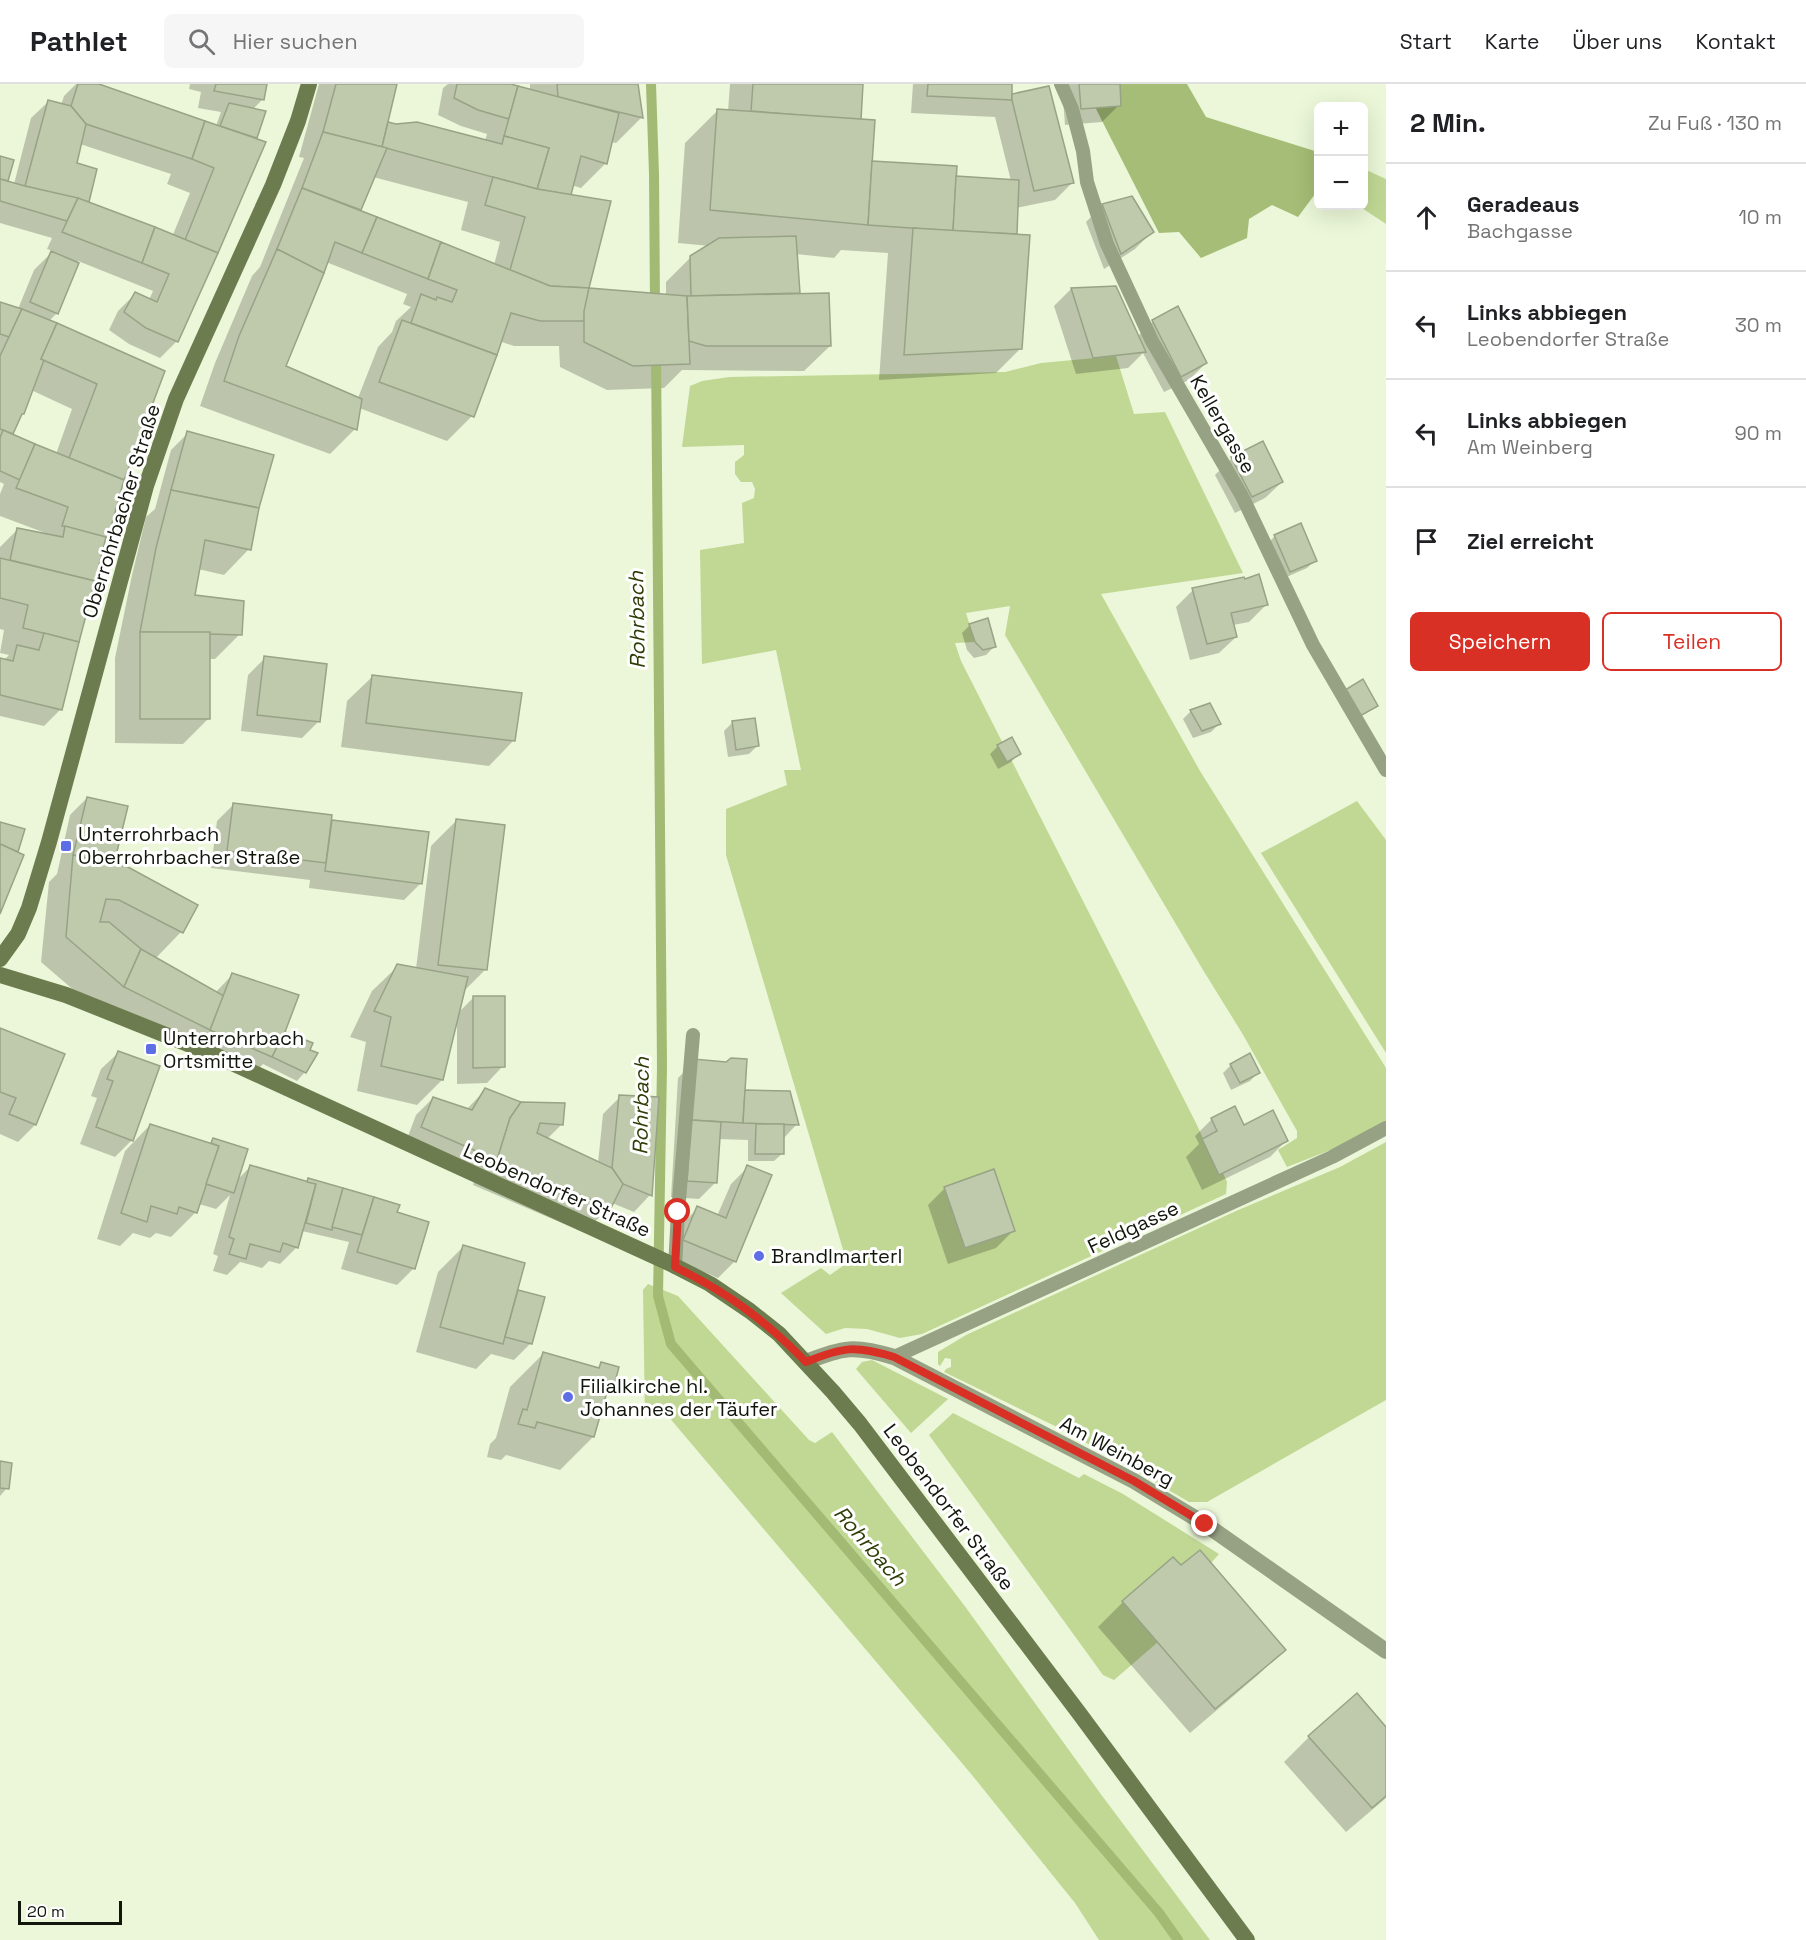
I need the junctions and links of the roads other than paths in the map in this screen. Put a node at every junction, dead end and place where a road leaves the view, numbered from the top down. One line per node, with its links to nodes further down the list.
1 (309, 84): 4 (main road, Oberrohrbacher Straße)
2 (1061, 84): 3 (lane, Kellergasse)
3 (1386, 770)
4 (0, 958)
5 (0, 975): 8 (main road, Leobendorfer Straße)
6 (693, 1035): 8 (lane)
7 (1386, 1128): 9 (lane, Feldgasse)
8 (672, 1265): 10 (main road, Leobendorfer Straße)
9 (894, 1357): 10 (street, Am Weinberg); 11 (street, Am Weinberg)
10 (806, 1362): 12 (main road, Leobendorfer Straße)
11 (1386, 1651)
12 (1246, 1940)

